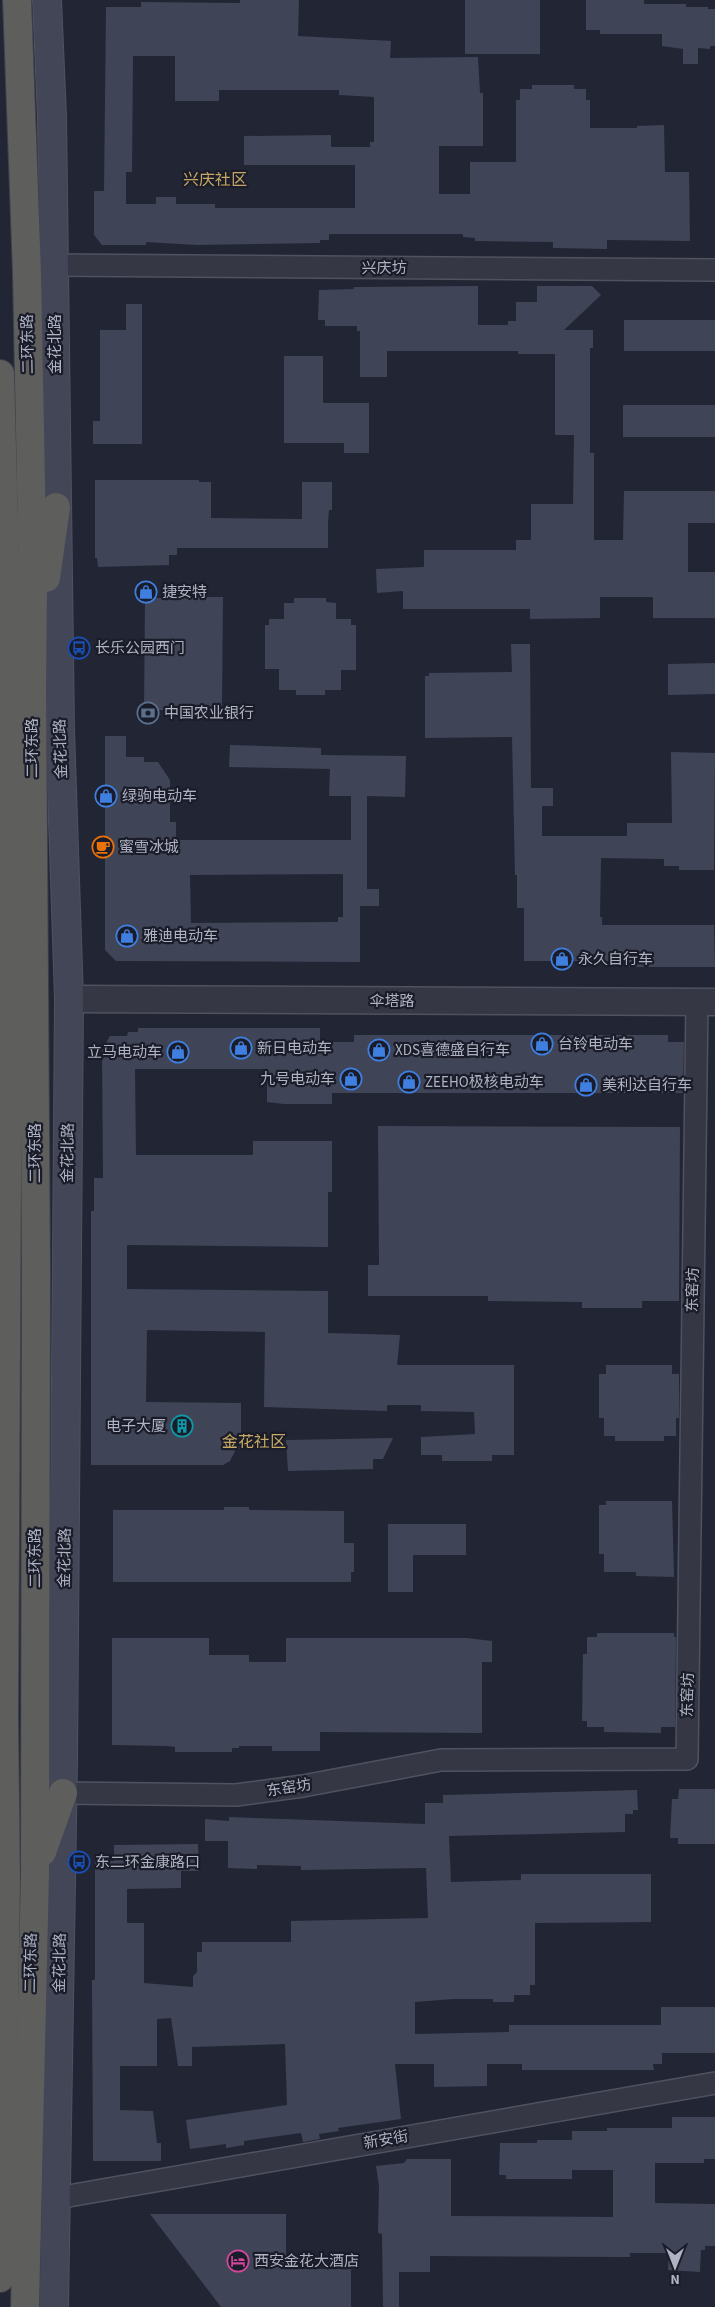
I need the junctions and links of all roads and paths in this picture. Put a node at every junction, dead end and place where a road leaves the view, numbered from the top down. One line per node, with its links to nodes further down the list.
1 (17, 0): 8 (highway, 二环东路)
2 (46, 4): 3 (main road, 金花北路)
3 (54, 266): 4 (street, 兴庆坊); 6 (main road, 金花北路)
4 (715, 270)
5 (0, 374): 8 (highway, 二环东路)
6 (56, 507): 8 (highway); 9 (main road, 金花北路)
7 (0, 657): 8 (highway)
8 (19, 689): 11 (highway, 二环东路); 13 (highway, 二环东路)
9 (69, 999): 10 (street, 伞塔路); 12 (main road, 金花北路)
10 (706, 1002): 12 (street, 东窑坊)
11 (2, 1724): 16 (highway, 二环东路)
12 (62, 1793): 13 (highway); 15 (main road, 金花北路)
13 (35, 1873): 17 (highway, 二环东路)
14 (715, 2083): 15 (street, 新安街)
15 (57, 2198): 18 (main road, 金花北路)
16 (0, 2278)
17 (25, 2307)
18 (54, 2307)

